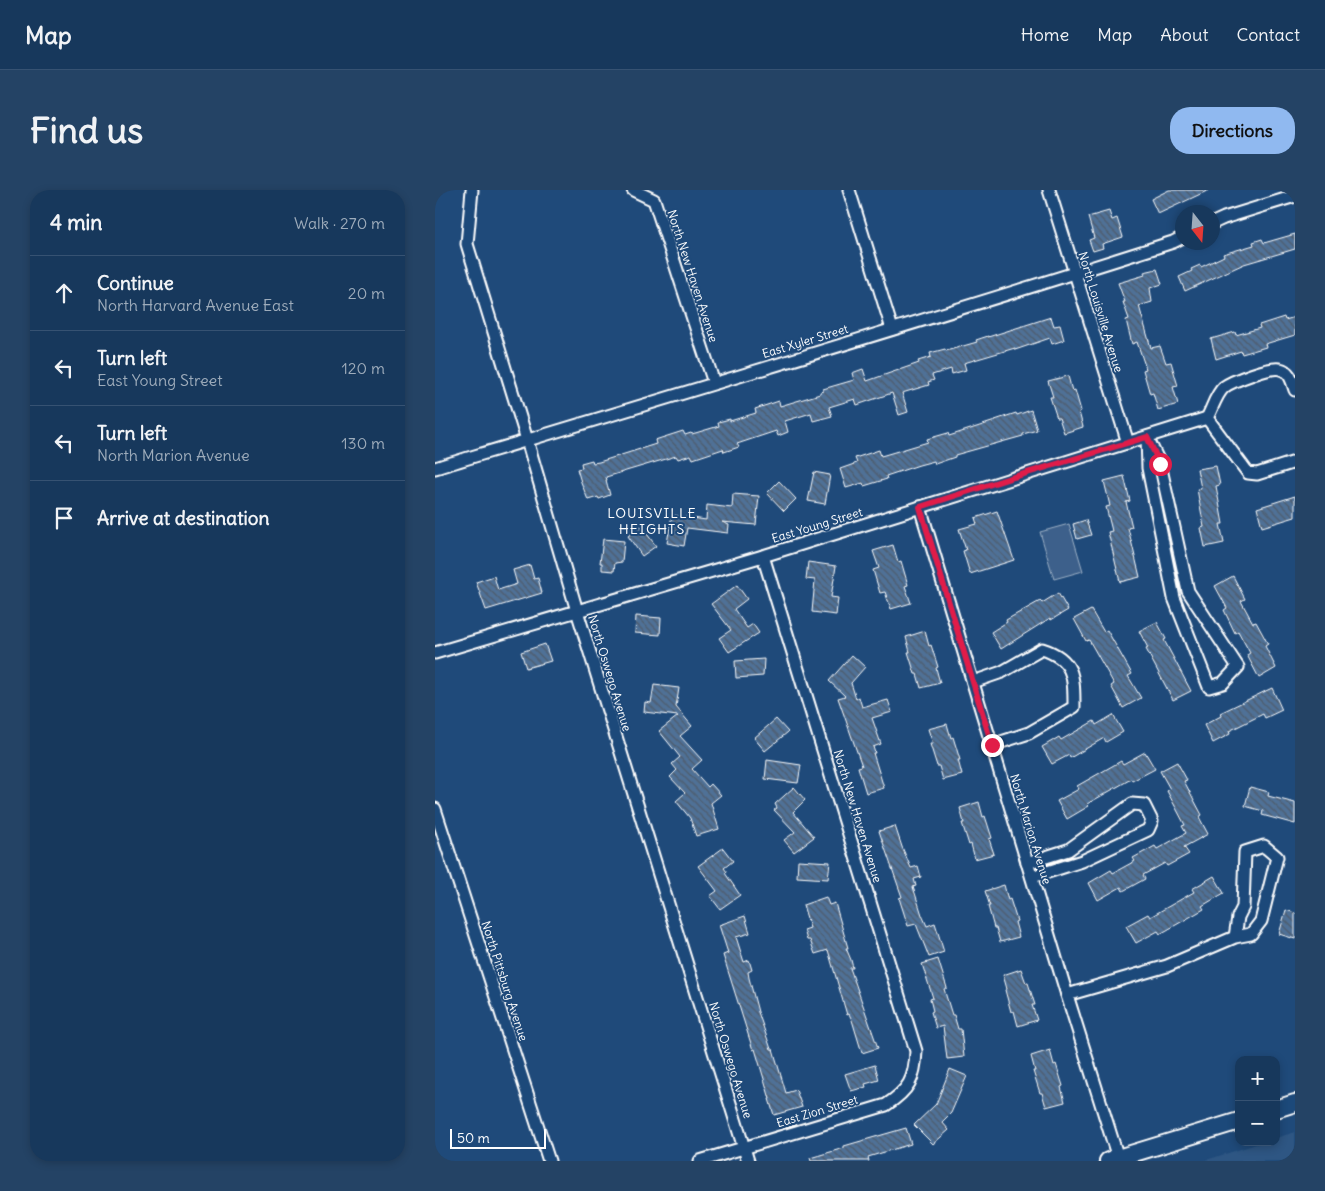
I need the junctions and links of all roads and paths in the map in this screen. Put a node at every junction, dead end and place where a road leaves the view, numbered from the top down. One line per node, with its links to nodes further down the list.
1 (472, 190): 14 (street, North Oswego Avenue)
2 (633, 190): 10 (street, North New Haven Avenue)
3 (849, 190): 9 (street)
4 (1049, 190): 8 (street, North Louisville Avenue)
5 (1295, 196): 6 (street)
6 (1220, 220)
7 (1175, 240): 8 (street, East Xyler Street)
8 (1075, 273): 9 (street, East Xyler Street); 15 (street, North Louisville Avenue)
9 (892, 329): 10 (street, East Xyler Street)
10 (714, 383): 14 (street, East Xyler Street)
11 (1295, 390): 12 (street)
12 (1207, 418): 13 (street, East Young Street); 16 (street)
13 (1147, 437): 13 (street); 15 (street, East Young Street)
14 (527, 440): 17 (street, East Xyler Street); 20 (street, North Oswego Avenue)
15 (1128, 442): 18 (street, East Young Street)
16 (1295, 462)
17 (435, 468)
18 (920, 507): 19 (street, East Young Street); 22 (street, North Marion Avenue)
19 (763, 556): 20 (street, East Young Street); 29 (street, North New Haven Avenue)
20 (577, 611): 21 (street, East Young Street); 33 (street, North Oswego Avenue)
21 (435, 653)
22 (973, 682): 23 (street, North Marion Avenue); 23 (street)
23 (992, 745): 25 (street, North Marion Avenue)
24 (435, 810): 35 (street, North Pittsburg Avenue)
25 (1027, 863): 26 (street, North Marion Avenue); 26 (street)
26 (1032, 877): 28 (street, North Marion Avenue)
27 (1235, 937): 27 (street); 28 (street)
28 (1067, 995): 34 (street, North Marion Avenue)
29 (909, 1085): 33 (street, East Zion Street)
30 (1295, 1103): 31 (main road)
31 (1280, 1108)
32 (1235, 1122): 34 (main road)
33 (743, 1147): 36 (street, East Zion Street); 37 (street, North Oswego Avenue)
34 (1113, 1159)
35 (549, 1161)
36 (699, 1161)
37 (747, 1161)

